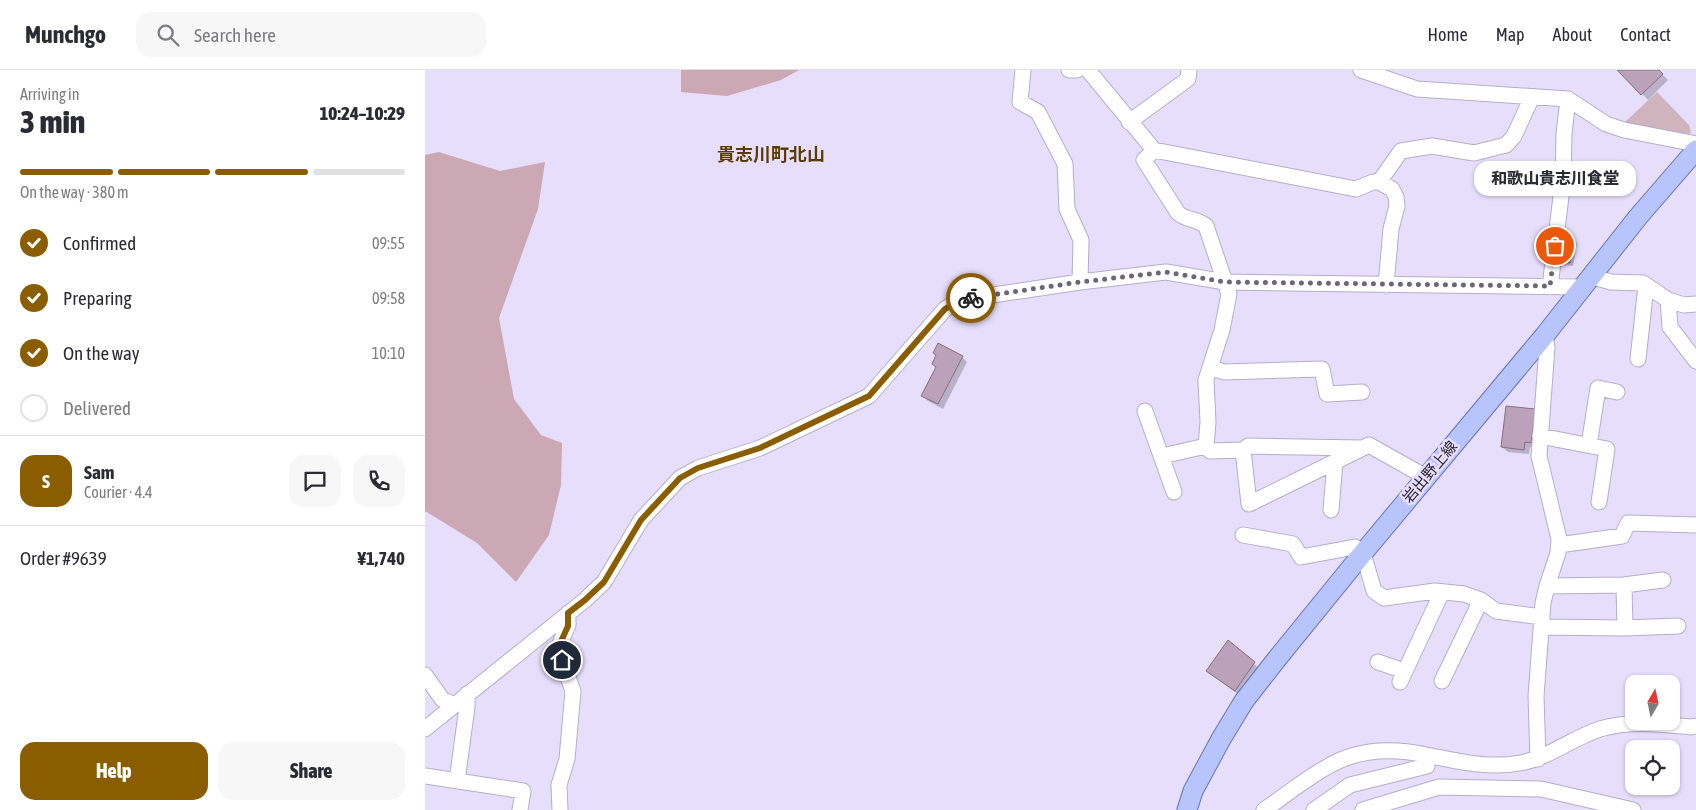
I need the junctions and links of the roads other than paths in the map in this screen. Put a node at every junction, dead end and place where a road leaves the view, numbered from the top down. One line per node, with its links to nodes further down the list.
1 (1023, 70): 14 (street)
2 (1069, 70): 3 (street)
3 (1077, 70)
4 (1088, 70): 9 (street)
5 (1189, 70): 9 (street)
6 (1361, 70): 7 (street)
7 (1532, 97): 8 (street); 13 (street)
8 (1568, 99): 10 (street); 18 (street)
9 (1129, 122): 11 (street)
10 (1696, 144)
11 (1154, 150): 13 (street); 15 (street)
12 (1696, 150): 16 (main road, 岩出野上線)
13 (1379, 182): 17 (street)
14 (1080, 282): 15 (street); 49 (street)
15 (1225, 282): 17 (street); 25 (street)
16 (1587, 282): 18 (street); 19 (street); 22 (main road, 岩出野上線)
17 (1386, 285): 18 (street)
18 (1550, 286)
19 (1646, 286): 20 (street); 23 (street)
20 (1668, 300): 21 (street); 24 (street)
21 (1696, 304)
22 (1545, 335): 29 (street); 36 (main road, 岩出野上線)
23 (1638, 359)
24 (1696, 361)
25 (1210, 367): 26 (street); 31 (street)
26 (1362, 392)
27 (1617, 392): 30 (street)
28 (1145, 410): 34 (street)
29 (1540, 436): 30 (street); 42 (street)
30 (1589, 445): 38 (street)
31 (1206, 446): 33 (street); 34 (street)
32 (1363, 448): 33 (street); 35 (street); 36 (street)
33 (1243, 450): 35 (street)
34 (1161, 456): 37 (street)
35 (1335, 462): 39 (street)
36 (1424, 479): 43 (main road, 岩出野上線)
37 (1174, 492)
38 (1599, 502)
39 (1331, 510)
40 (1696, 525): 42 (street)
41 (1243, 535): 43 (street)
42 (1559, 545): 46 (street)
43 (1363, 553): 47 (street); 66 (main road, 岩出野上線)
44 (1663, 580): 45 (street)
45 (1624, 585): 46 (street); 52 (street)
46 (1547, 586): 50 (street)
47 (1442, 592): 48 (street); 53 (street)
48 (1481, 600): 50 (street); 55 (street)
49 (568, 613): 56 (street); 65 (street)
50 (1541, 622): 52 (street); 61 (street)
51 (1678, 626): 52 (street)
52 (1625, 628)
53 (1378, 662)
54 (425, 675): 57 (street)
55 (1442, 681)
56 (467, 694): 57 (street); 63 (street)
57 (454, 705): 59 (street)
58 (1696, 726): 61 (street)
59 (425, 729)
60 (1422, 754): 61 (street); 67 (street); 68 (street)
61 (1538, 759)
62 (425, 776): 63 (street)
63 (457, 781): 64 (street)
64 (520, 810)
65 (560, 810)
66 (1187, 810)
67 (1264, 810)
68 (1314, 810)
69 (1363, 810): 70 (street)
70 (1633, 810)

